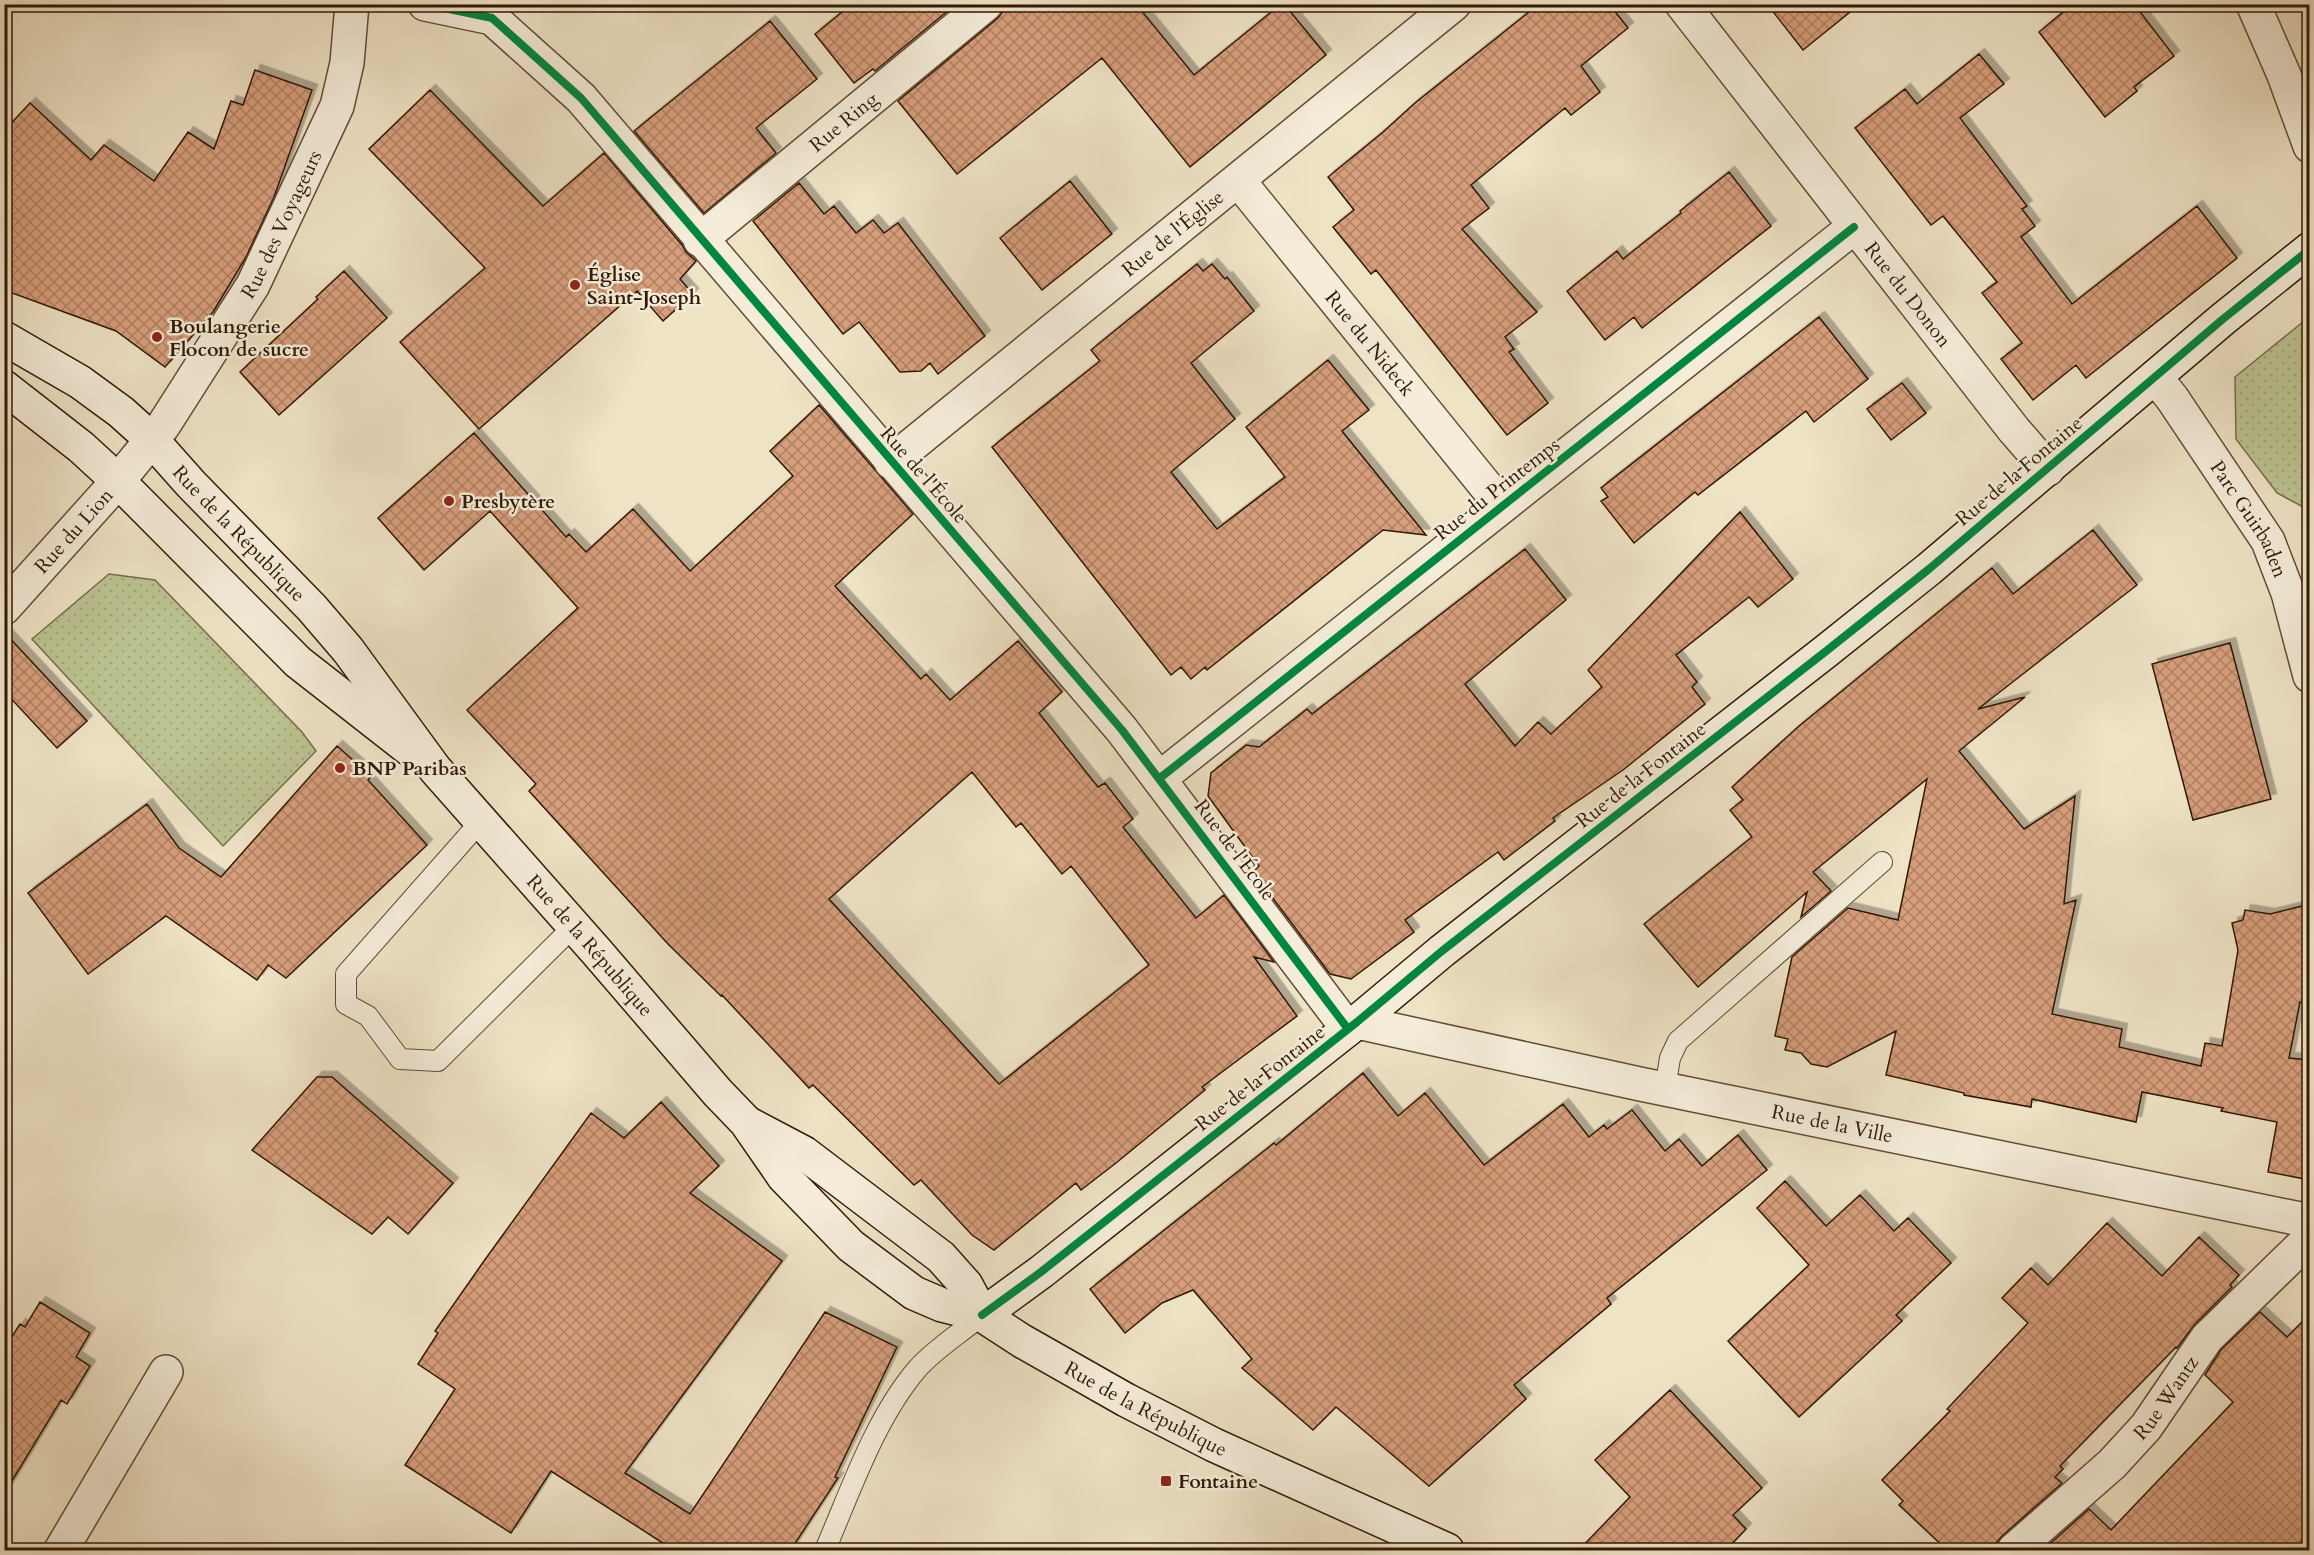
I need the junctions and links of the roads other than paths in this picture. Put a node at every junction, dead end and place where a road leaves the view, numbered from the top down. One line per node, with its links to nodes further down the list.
1 (352, 4): 15 (street, Rue des Voyageurs)
2 (425, 4): 10 (street, Rue de l'École)
3 (986, 4): 10 (street, Rue Ring)
4 (1454, 4): 8 (street, Rue de l'Église)
5 (1682, 4): 9 (street, Rue du Donon)
6 (2253, 4): 7 (street)
7 (2310, 146)
8 (1238, 180): 16 (street, Rue de l'Église); 19 (street, Rue du Nideck)
9 (1854, 226): 17 (street, Rue du Donon); 19 (street, Rue du Printemps)
10 (700, 240): 16 (street, Rue de l'École)
11 (2310, 249): 13 (street, Rue de la Fontaine)
12 (4, 338): 15 (street, Rue de la République)
13 (2155, 377): 17 (street, Rue de la Fontaine); 21 (street, Parc Guirbaden)
14 (4, 387): 18 (street, Rue de la République)
15 (151, 439): 18 (street, Rue des Voyageurs); 22 (street, Rue de la République)
16 (891, 462): 23 (street, Rue de l'École)
17 (2048, 469): 27 (street, Rue de la Fontaine)
18 (118, 481): 20 (street, Rue du Lion); 22 (street, Rue de la République)
19 (1502, 506): 23 (street, Rue du Printemps)
20 (4, 608)
21 (2310, 676)
22 (435, 770): 24 (street, Rue de la République)
23 (1160, 778): 27 (street, Rue de l'École)
24 (482, 821): 26 (street, Rue de la République); 26 (lane)
25 (1882, 862): 28 (lane)
26 (574, 926): 29 (street, Rue de la République)
27 (1353, 1026): 28 (street, Rue de la Ville); 32 (street, Rue de la Fontaine)
28 (1665, 1089): 30 (street, Rue de la Ville)
29 (746, 1122): 32 (street, Rue de la République); 32 (street, Rue de la République)
30 (2310, 1221)
31 (2310, 1238): 37 (street, Rue Wantz)
32 (982, 1315): 35 (lane); 36 (street, Rue de la République)
33 (166, 1372): 34 (street)
34 (61, 1551)
35 (825, 1551)
36 (1447, 1551)
37 (2014, 1551)

